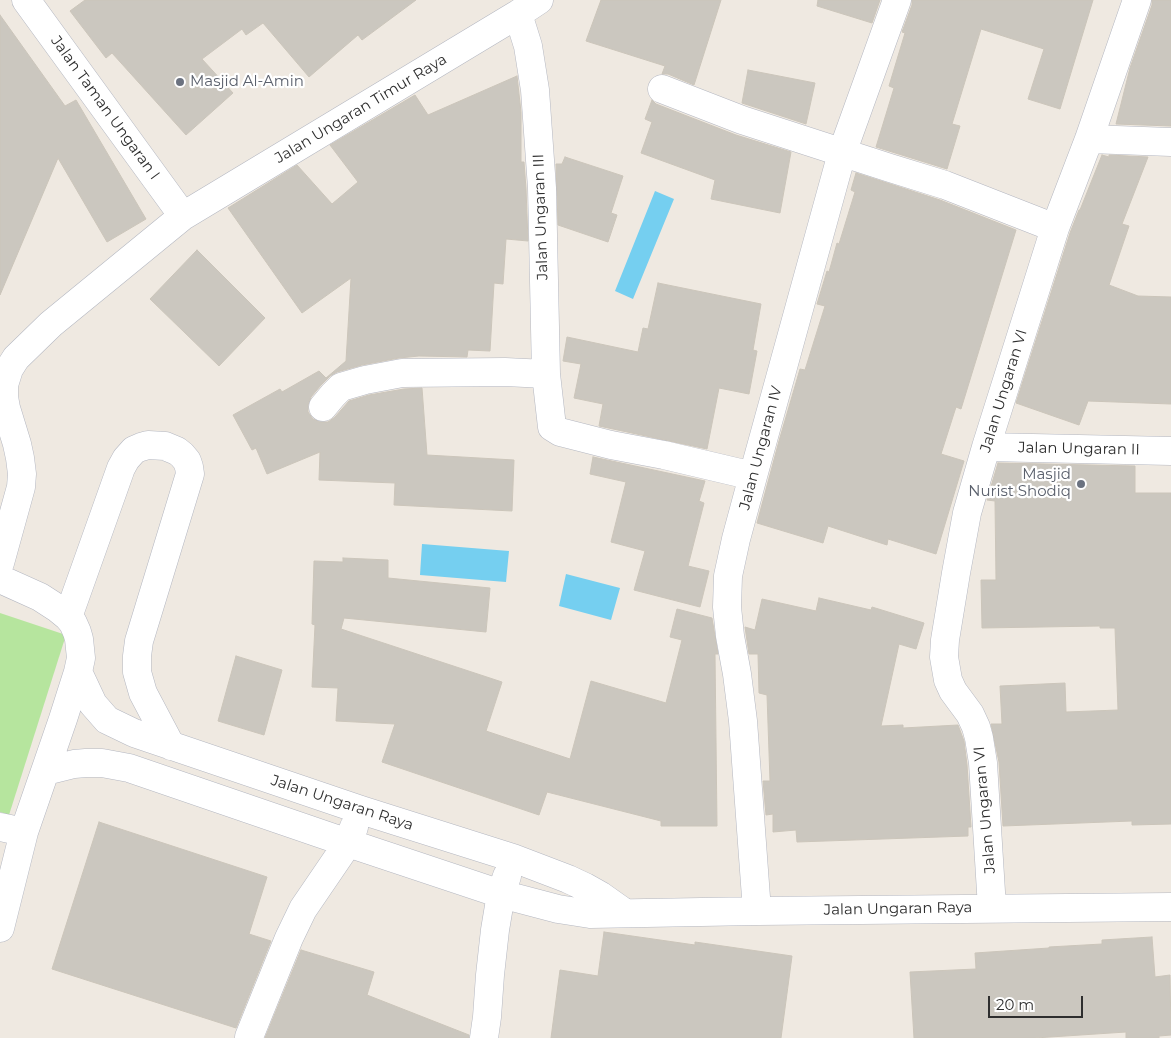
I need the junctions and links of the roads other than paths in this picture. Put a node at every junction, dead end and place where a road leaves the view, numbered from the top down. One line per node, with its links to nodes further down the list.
1 (26, 0): 9 (street, Jalan Taman Ungaran I)
2 (897, 0): 8 (street, Jalan Ungaran IV)
3 (1137, 0): 6 (street, Jalan Ungaran VI)
4 (528, 7): 9 (street, Jalan Ungaran Timur Raya); 11 (street, Jalan Ungaran III)
5 (662, 89): 8 (street)
6 (1089, 139): 7 (street); 10 (street, Jalan Ungaran VI)
7 (1171, 142)
8 (842, 152): 10 (street); 15 (street, Jalan Ungaran IV)
9 (183, 216): 16 (street, Jalan Ungaran Timur Raya)
10 (1055, 228): 13 (street, Jalan Ungaran VI)
11 (546, 374): 12 (street); 15 (street, Jalan Ungaran III)
12 (323, 407)
13 (986, 447): 14 (street, Jalan Ungaran II); 28 (street, Jalan Ungaran VI)
14 (1171, 450)
15 (753, 476): 29 (street, Jalan Ungaran IV)
16 (0, 563)
17 (0, 579): 18 (street, Jalan Ungaran Raya)
18 (68, 617): 19 (street, Jalan Ungaran Raya); 20 (street)
19 (78, 672): 20 (street, Jalan Ungaran Raya); 21 (street, Jalan Ungaran Raya)
20 (171, 746): 22 (street, Jalan Ungaran Raya)
21 (46, 771): 23 (street, Jalan Ungaran Raya); 24 (street, Jalan Ungaran Raya)
22 (361, 810): 24 (street); 25 (street, Jalan Ungaran Raya)
23 (12, 829): 31 (street, Jalan Ungaran Raya)
24 (348, 843): 26 (street, Jalan Ungaran Raya); 32 (street)
25 (513, 858): 26 (street); 30 (street, Jalan Ungaran Raya)
26 (501, 894): 30 (street, Jalan Ungaran Raya); 33 (street)
27 (1171, 907): 28 (street, Jalan Ungaran Raya)
28 (992, 908): 29 (street, Jalan Ungaran Raya)
29 (757, 911): 30 (street, Jalan Ungaran Raya)
30 (625, 913)
31 (0, 928)
32 (249, 1037)
33 (484, 1038)

